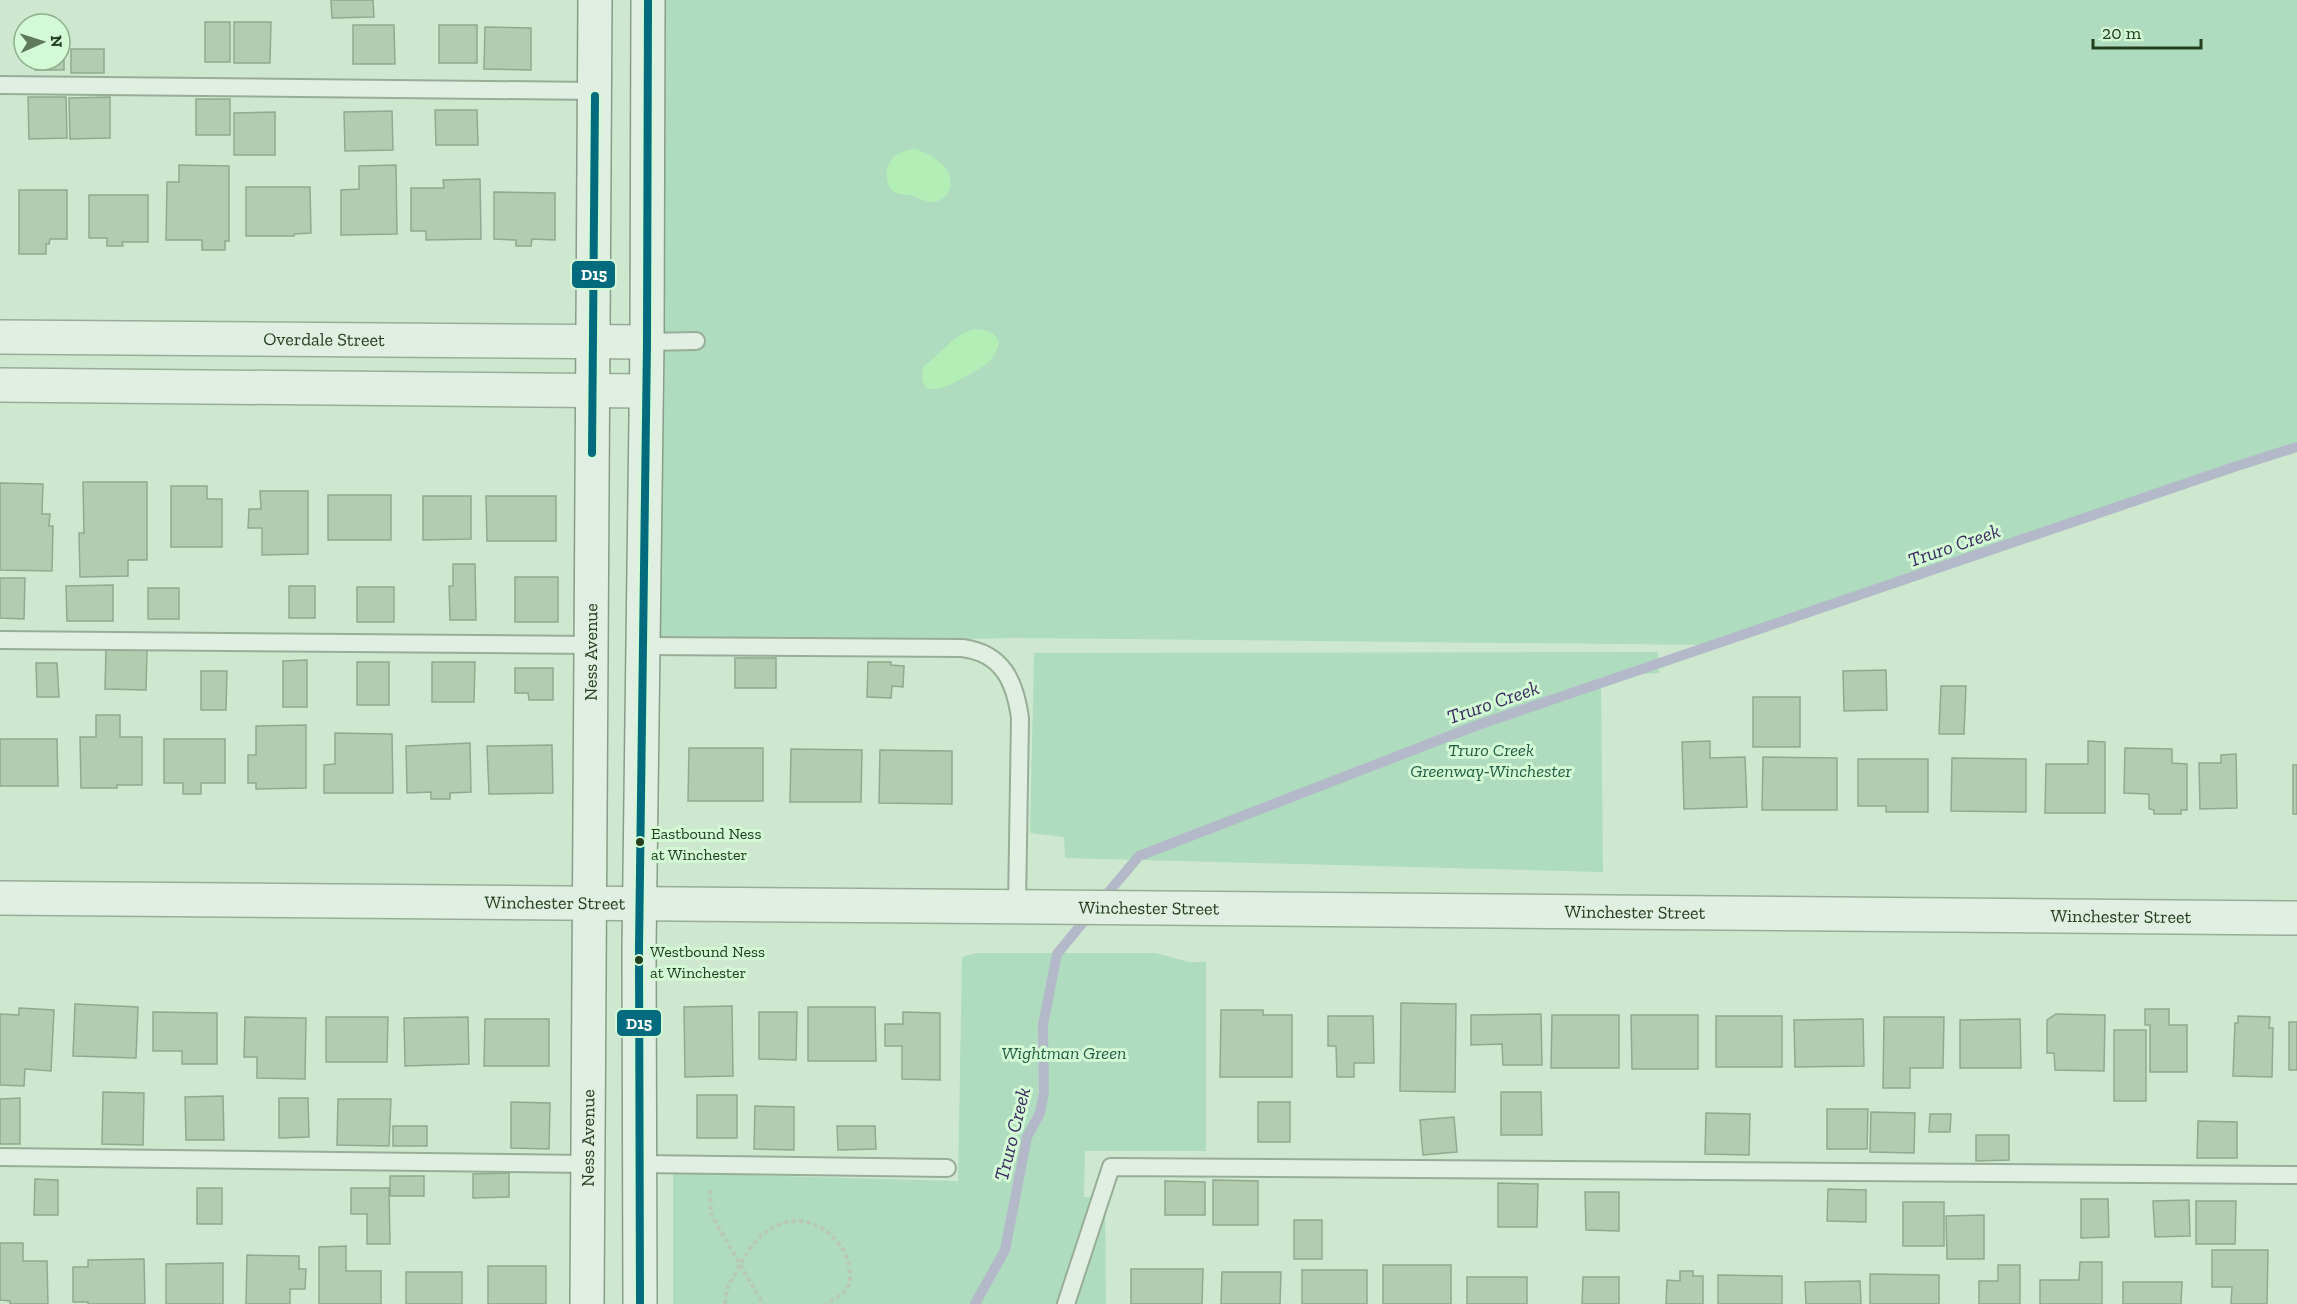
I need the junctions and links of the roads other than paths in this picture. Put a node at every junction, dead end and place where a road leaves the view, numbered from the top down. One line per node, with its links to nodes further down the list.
1 (595, 0): 4 (street, Ness Avenue)
2 (648, 0): 8 (street)
3 (0, 85): 4 (lane)
4 (595, 91): 7 (street, Ness Avenue)
5 (0, 337): 7 (street, Overdale Street)
6 (696, 341): 8 (lane)
7 (593, 342): 8 (street, Overdale Street); 10 (street, Ness Avenue)
8 (647, 342): 11 (street)
9 (0, 385): 10 (street)
10 (592, 390): 11 (street); 13 (street, Ness Avenue)
11 (646, 390): 14 (street)
12 (0, 640): 13 (lane)
13 (593, 645): 16 (street, Ness Avenue)
14 (642, 646): 17 (street); 18 (lane)
15 (0, 898): 16 (street, Winchester Street)
16 (589, 902): 17 (street, Winchester Street); 21 (street, Ness Avenue)
17 (640, 903): 18 (street, Winchester Street); 22 (street)
18 (1031, 906): 19 (street, Winchester Street)
19 (2297, 918)
20 (0, 1157): 21 (lane)
21 (587, 1164): 25 (street, Ness Avenue)
22 (640, 1164): 23 (lane); 26 (street)
23 (947, 1168)
24 (2297, 1175): 27 (lane)
25 (587, 1304)
26 (640, 1304)
27 (1066, 1304)

